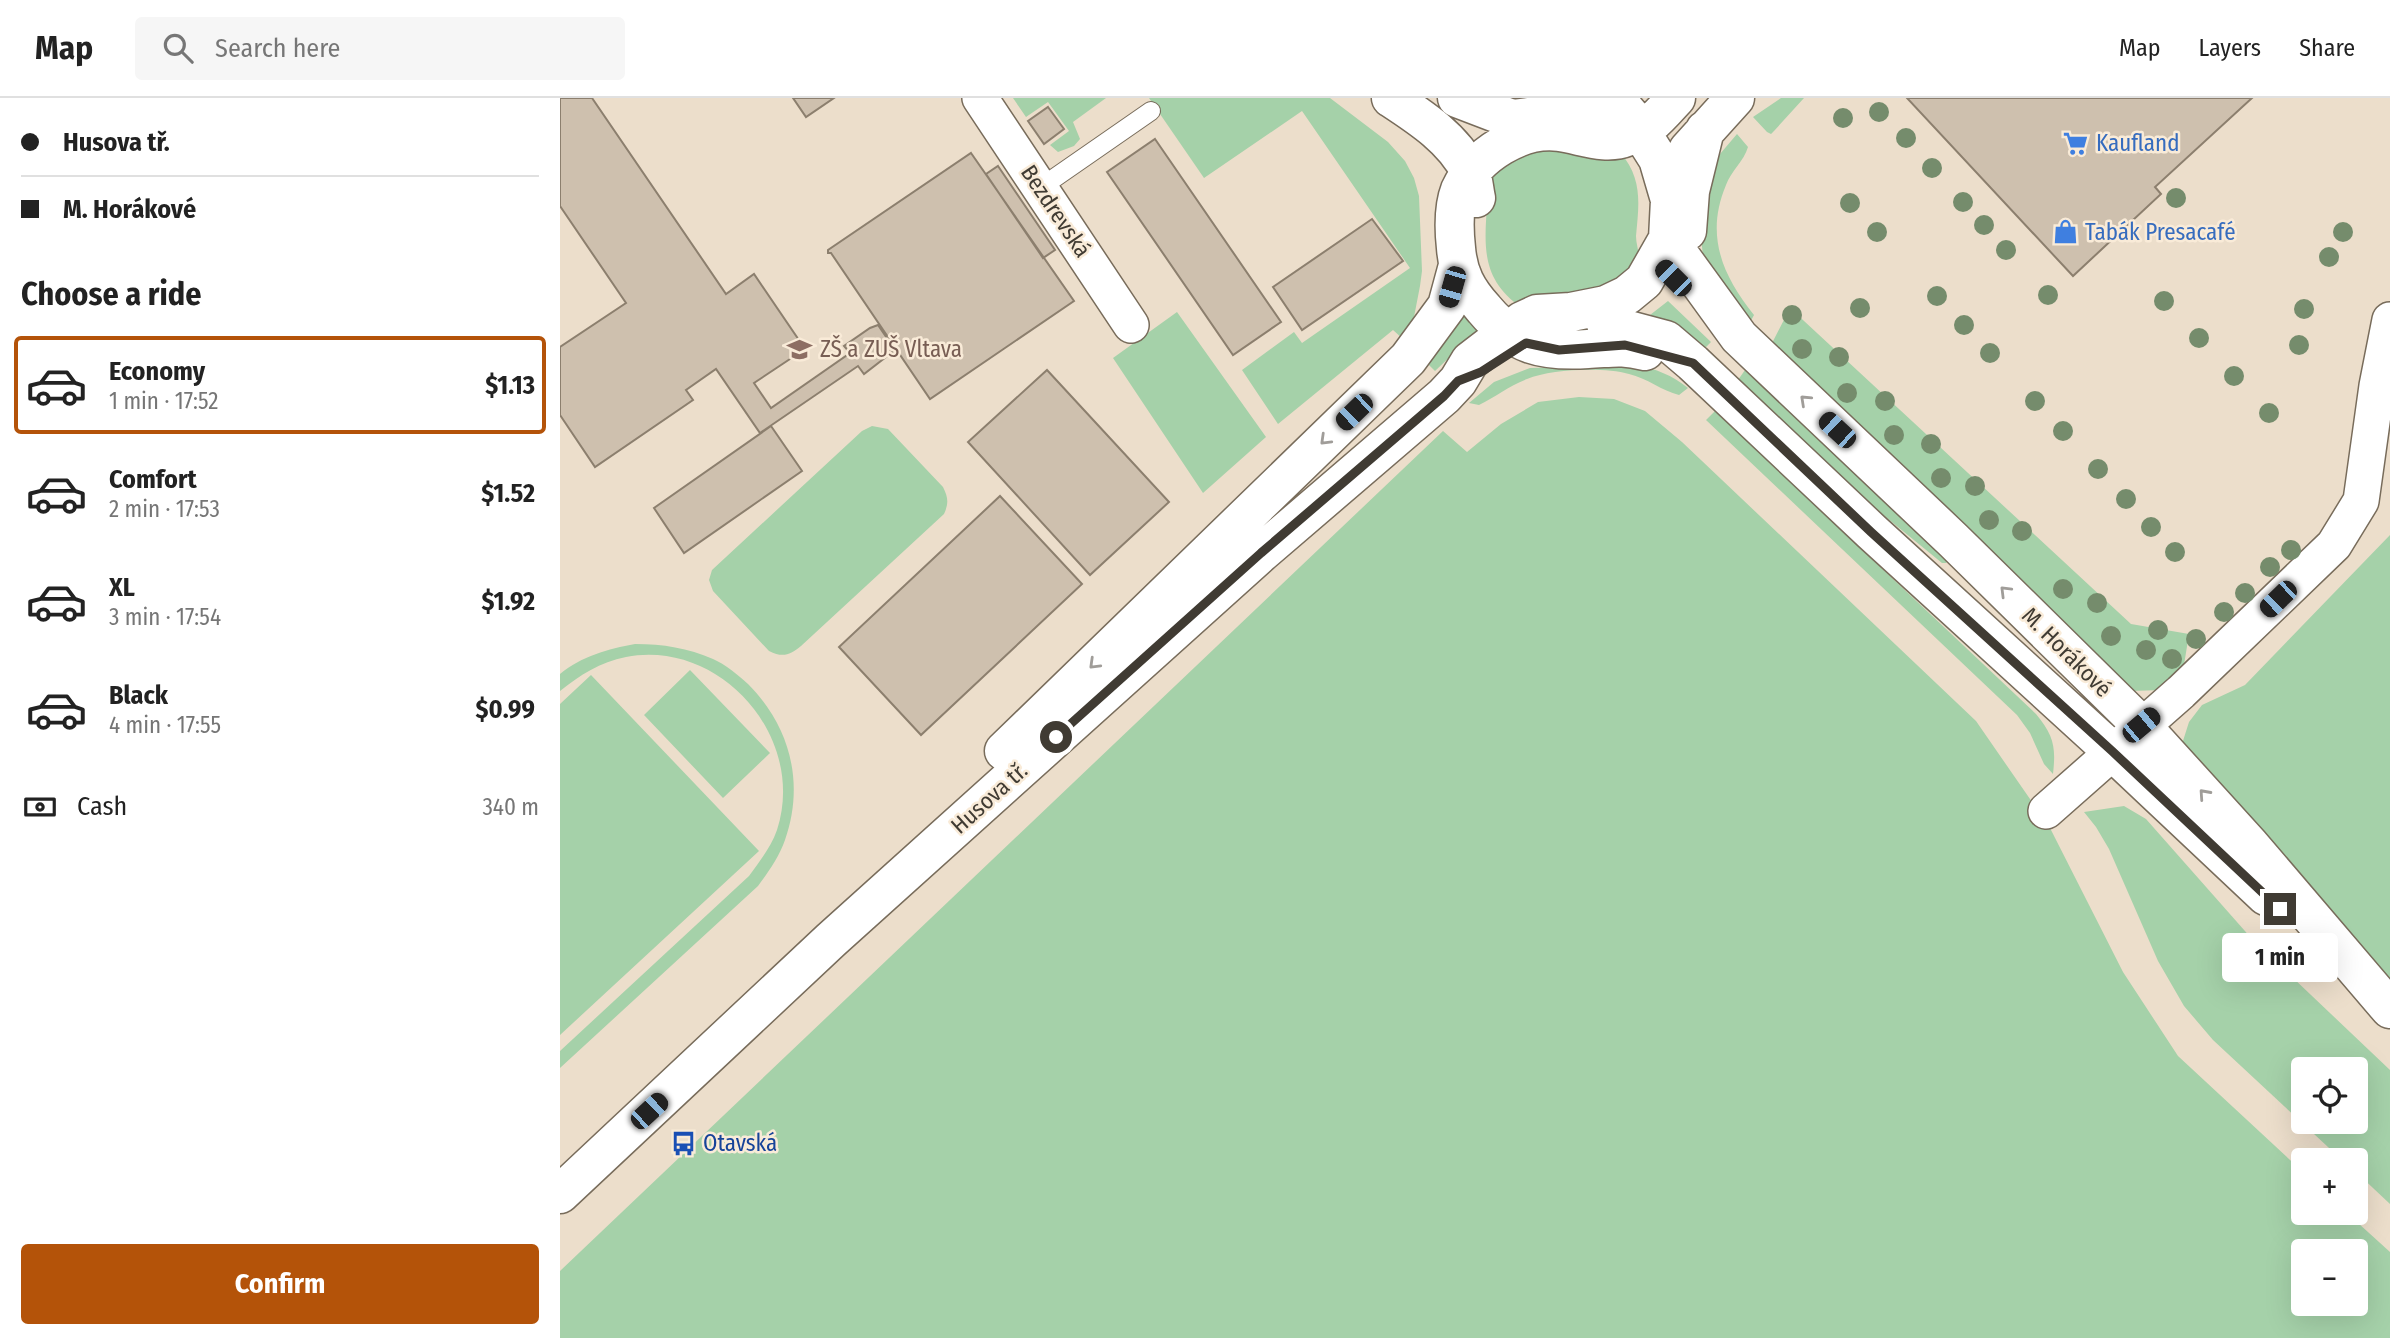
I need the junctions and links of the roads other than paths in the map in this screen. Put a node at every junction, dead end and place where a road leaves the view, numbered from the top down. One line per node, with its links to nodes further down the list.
1 (980, 98): 13 (street, Bezdrevská)
2 (1366, 98): 11 (street)
3 (1391, 98): 11 (street)
4 (1457, 98): 9 (street)
5 (1676, 98): 8 (street)
6 (1735, 98): 10 (street)
7 (1151, 111): 13 (lane)
8 (1620, 116): 9 (street); 11 (street); 12 (street); 14 (street)
9 (1512, 119): 11 (street)
10 (1705, 130): 12 (street); 14 (street)
11 (1459, 178): 15 (street); 19 (street); 20 (street)
12 (1664, 179): 14 (street)
13 (1040, 188): 18 (street, Bezdrevská)
14 (1671, 259): 17 (street); 19 (street); 22 (street, M. Horákové, one-way to 14)
15 (1457, 269): 19 (street); 20 (street, Husova tř.)
16 (2390, 320): 22 (street)
17 (1605, 324): 19 (street); 21 (street, M. Horákové)
18 (1131, 325)
19 (1525, 332): 21 (street); 25 (street, Husova tř.)
20 (1423, 337): 25 (street, Husova tř., one-way to 25)
21 (1693, 363): 23 (street, M. Horákové)
22 (2141, 725): 23 (street); 26 (street, M. Horákové, one-way to 22)
23 (2112, 751): 24 (street); 26 (street, M. Horákové)
24 (2046, 811)
25 (831, 940): 27 (street, Husova tř.)
26 (2390, 1010)
27 (560, 1194)

